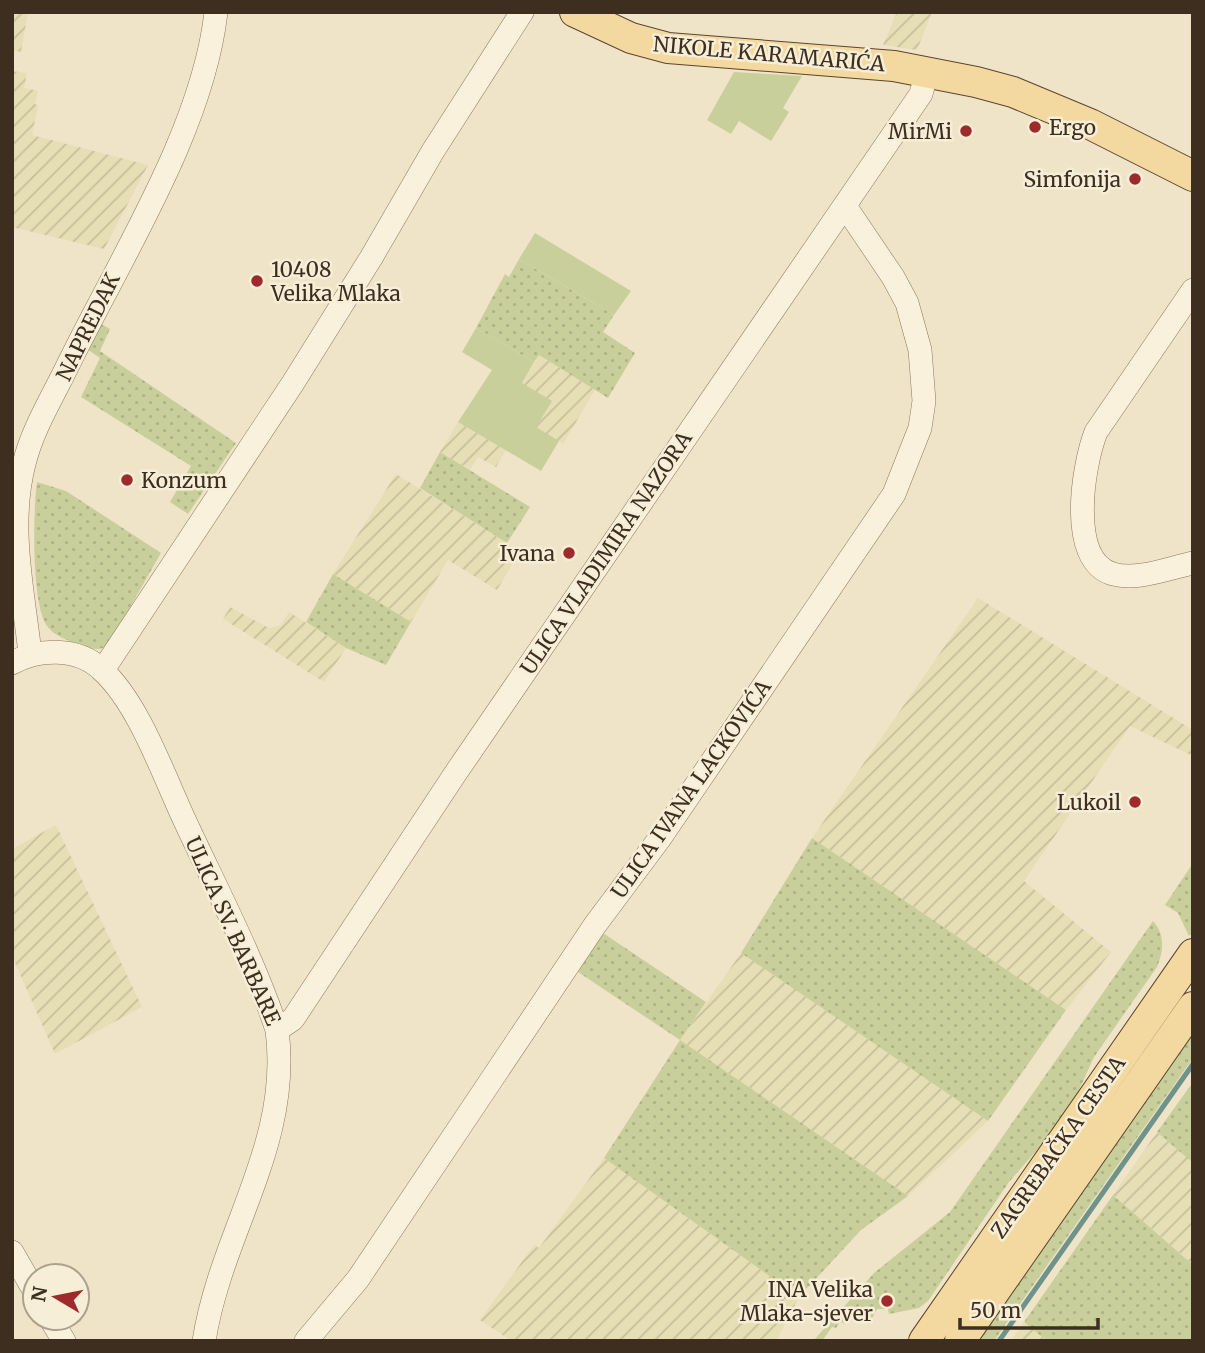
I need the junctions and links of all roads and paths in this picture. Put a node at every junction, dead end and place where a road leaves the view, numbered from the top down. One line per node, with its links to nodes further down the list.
1 (216, 12): 9 (street, NAPREDAK)
2 (522, 12): 10 (street)
3 (575, 12): 4 (main road, NIKOLE KARAMARIĆA)
4 (927, 71): 5 (main road, NIKOLE KARAMARIĆA); 6 (street, ULICA VLADIMIRA NAZORA)
5 (1193, 176)
6 (845, 206): 13 (street, ULICA VLADIMIRA NAZORA); 17 (street, ULICA IVANA LACKOVIĆA)
7 (1193, 290): 8 (street)
8 (1193, 562)
9 (21, 658): 10 (street)
10 (103, 670): 13 (street, ULICA SV. BARBARE)
11 (1193, 954): 18 (main road, ZAGREBAČKA CESTA)
12 (1193, 1007): 19 (main road, ZAGREBAČKA CESTA)
13 (277, 1030): 16 (street, ULICA SV. BARBARE)
14 (12, 1252): 15 (street)
15 (21, 1268)
16 (204, 1341)
17 (306, 1341)
18 (924, 1341)
19 (960, 1341)

